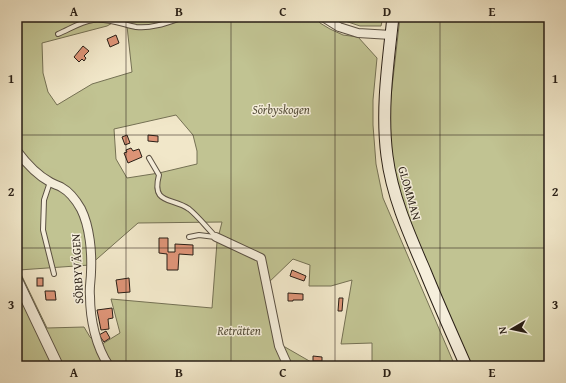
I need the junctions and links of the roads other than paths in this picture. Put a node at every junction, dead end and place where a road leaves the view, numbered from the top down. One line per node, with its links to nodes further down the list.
1 (184, 17): 4 (lane)
2 (323, 17): 5 (street)
3 (393, 17): 5 (main road, GLOMMAN)
4 (58, 34)
5 (391, 35): 16 (main road, GLOMMAN)
6 (17, 151): 8 (street, SÖRBYVÄGEN)
7 (149, 158): 10 (lane)
8 (50, 182): 11 (lane); 14 (street, SÖRBYVÄGEN)
9 (189, 237): 10 (lane)
10 (216, 237): 15 (street)
11 (54, 274)
12 (17, 280): 13 (street)
13 (58, 366)
14 (109, 366)
15 (288, 366)
16 (466, 366)

